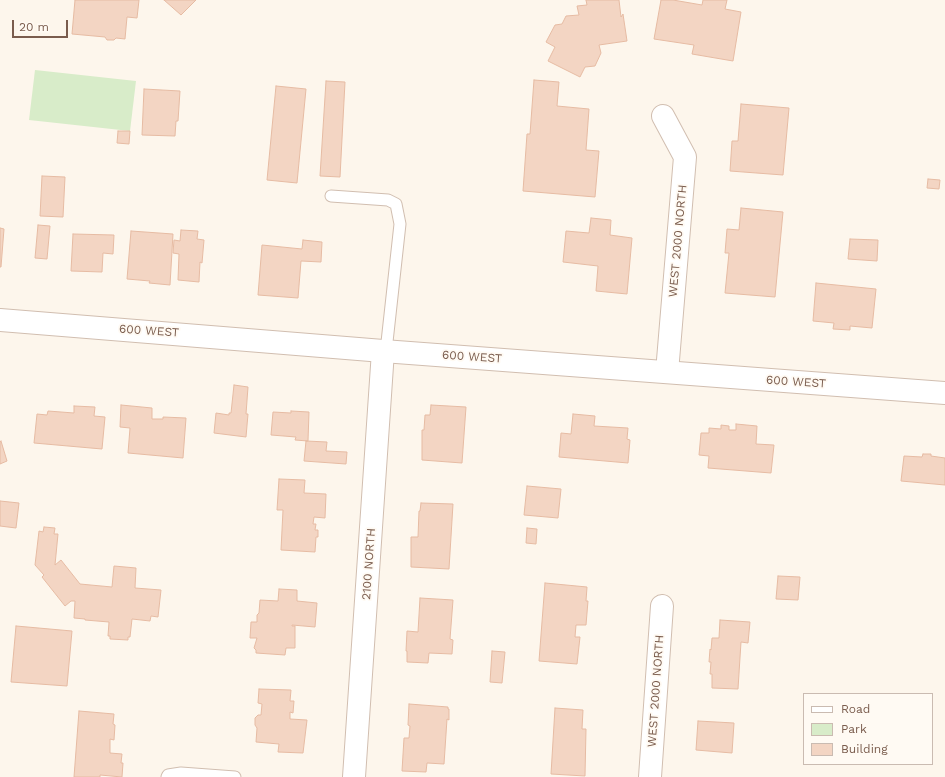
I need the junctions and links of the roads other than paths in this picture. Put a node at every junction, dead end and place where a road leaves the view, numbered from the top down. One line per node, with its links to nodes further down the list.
1 (663, 116): 5 (street, WEST 2000 NORTH)
2 (331, 196): 4 (lane)
3 (0, 320): 4 (street, 600 WEST)
4 (384, 351): 5 (street, 600 WEST); 10 (street, 2100 NORTH)
5 (667, 372): 6 (street, 600 WEST)
6 (945, 393)
7 (662, 606): 11 (street, WEST 2000 NORTH)
8 (167, 777): 9 (lane)
9 (235, 777)
10 (354, 777)
11 (650, 777)

